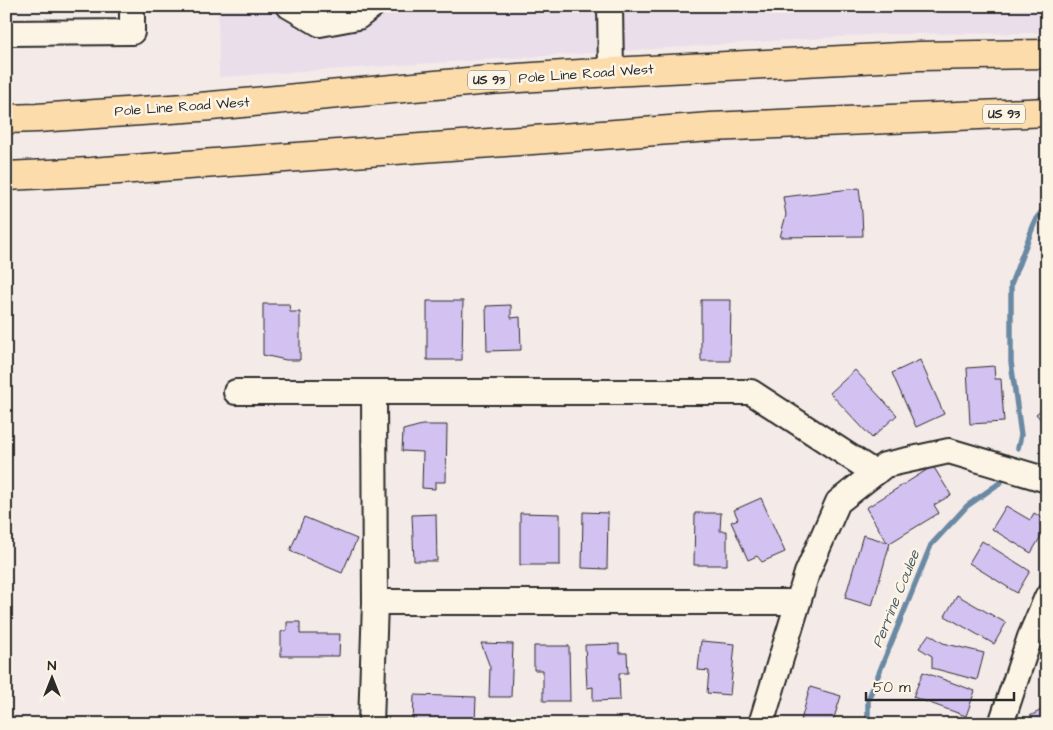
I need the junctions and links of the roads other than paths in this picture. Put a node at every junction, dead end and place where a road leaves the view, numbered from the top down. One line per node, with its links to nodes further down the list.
1 (132, 6): 5 (street)
2 (372, 6): 4 (street)
3 (610, 6): 7 (street)
4 (294, 7)
5 (6, 33)
6 (1047, 54): 7 (highway, Pole Line Road West / US 93)
7 (611, 72): 9 (highway, Pole Line Road West / US 93)
8 (1047, 112): 10 (highway, US 93)
9 (6, 119)
10 (6, 176)
11 (236, 392): 12 (street)
12 (374, 392): 13 (street); 16 (street)
13 (876, 473): 14 (street); 17 (street)
14 (1047, 480)
15 (1047, 597): 20 (street)
16 (375, 602): 17 (street); 18 (street)
17 (798, 602): 19 (street)
18 (372, 724)
19 (762, 724)
20 (1001, 724)

